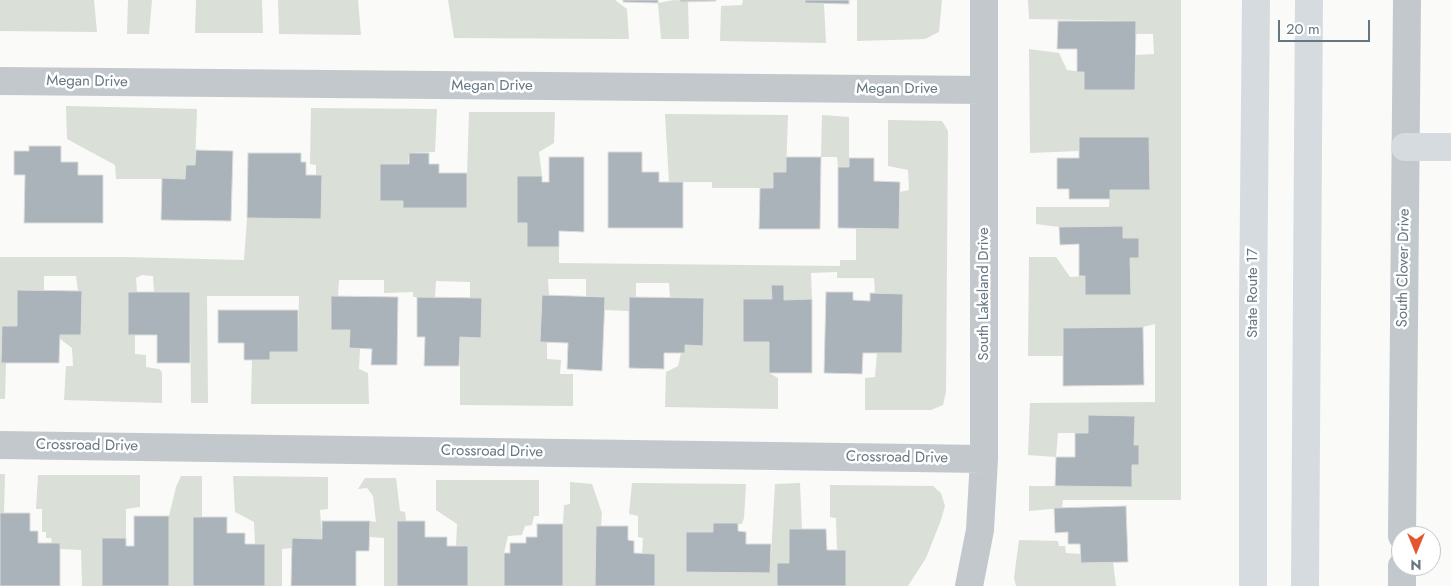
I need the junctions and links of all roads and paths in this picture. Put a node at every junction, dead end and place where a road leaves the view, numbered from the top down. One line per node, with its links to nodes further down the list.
1 (984, 0): 6 (street, South Lakeland Drive)
2 (1256, 0): 13 (main road, State Route 17)
3 (1309, 0): 14 (main road)
4 (1407, 0): 7 (street, South Clover Drive)
5 (0, 81): 6 (street, Megan Drive)
6 (984, 90): 10 (street, South Lakeland Drive)
7 (1405, 147): 8 (main road); 11 (street, South Clover Drive)
8 (1451, 147)
9 (0, 445): 10 (street, Crossroad Drive)
10 (984, 459): 12 (street, South Lakeland Drive)
11 (1402, 526)
12 (969, 586)
13 (1253, 586)
14 (1305, 586)

